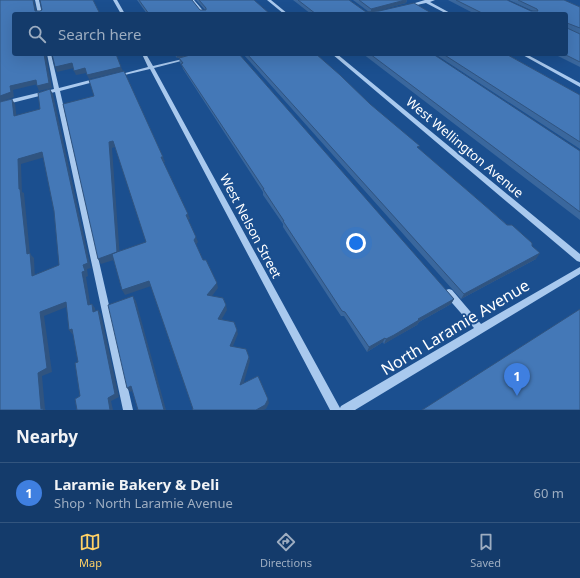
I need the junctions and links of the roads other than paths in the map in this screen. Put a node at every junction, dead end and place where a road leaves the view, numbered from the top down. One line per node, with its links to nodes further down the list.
1 (37, 0): 8 (street)
2 (115, 0): 9 (street)
3 (192, 0): 10 (street)
4 (269, 0): 11 (street)
5 (433, 0): 6 (street)
6 (425, 1): 7 (street); 12 (street)
7 (403, 7)
8 (40, 12)
9 (121, 12)
10 (202, 12)
11 (284, 12)
12 (446, 12)
13 (49, 56): 20 (street)
14 (145, 56): 18 (street, West Nelson Street)
15 (336, 56): 22 (street, West Wellington Avenue)
16 (528, 56): 19 (street)
17 (193, 57): 18 (street)
18 (152, 67): 20 (street); 27 (street, West Nelson Street)
19 (580, 85)
20 (57, 90): 21 (street); 26 (street)
21 (0, 104)
22 (580, 259)
23 (580, 270): 25 (street, North Laramie Avenue)
24 (445, 289): 25 (street)
25 (480, 329): 28 (street, North Laramie Avenue)
26 (128, 410)
27 (336, 410)
28 (345, 410)

